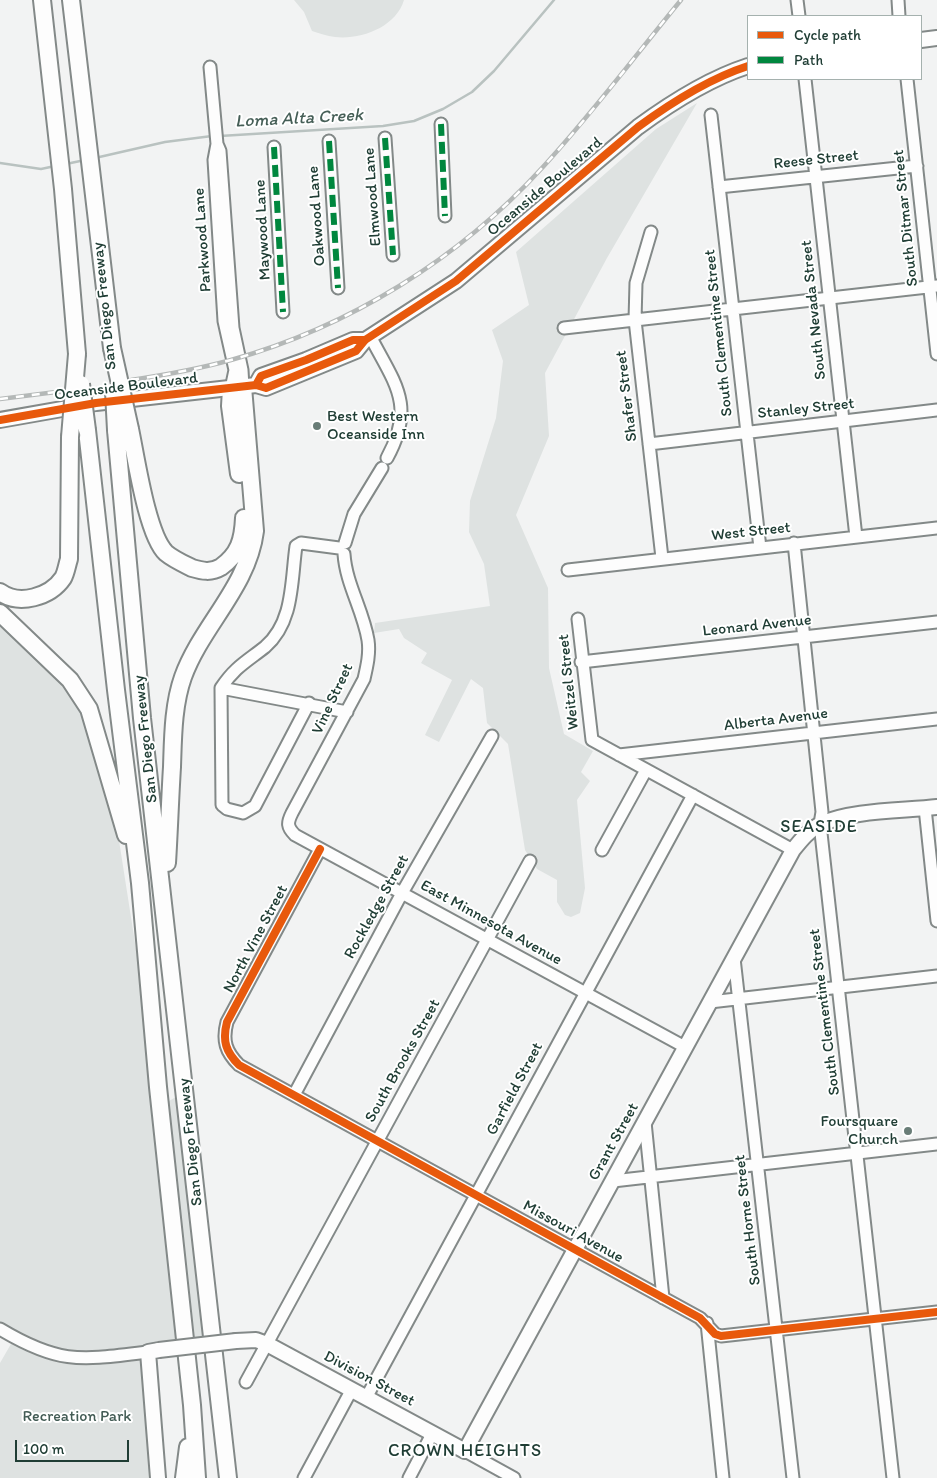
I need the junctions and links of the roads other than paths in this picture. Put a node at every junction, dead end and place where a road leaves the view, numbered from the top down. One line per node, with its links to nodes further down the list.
1 (42, 0): 32 (highway, San Diego Freeway)
2 (71, 0): 38 (highway, San Diego Freeway, bridge)
3 (797, 0): 5 (street)
4 (898, 0): 6 (street)
5 (799, 15)
6 (899, 15)
7 (937, 38): 8 (main road)
8 (922, 40)
9 (747, 66): 31 (main road, Oceanside Boulevard)
10 (210, 67): 34 (street, Parkwood Lane)
11 (805, 80): 19 (street, South Nevada Street)
12 (906, 80): 18 (street, South Ditmar Street)
13 (711, 115): 20 (street, South Clementine Street)
14 (441, 124): 21 (street)
15 (385, 138): 23 (street, Elmwood Lane)
16 (329, 141): 25 (street, Oakwood Lane)
17 (274, 147): 28 (street, Maywood Lane)
18 (917, 166): 19 (street, Reese Street); 24 (street, South Ditmar Street)
19 (815, 176): 20 (street, Reese Street); 26 (street, South Nevada Street)
20 (719, 187): 27 (street, South Clementine Street)
21 (445, 216)
22 (651, 232): 29 (street, Shafer Street)
23 (393, 255)
24 (933, 286): 26 (street); 33 (street, South Ditmar Street)
25 (338, 288)
26 (829, 298): 27 (street); 37 (street, South Nevada Street)
27 (732, 309): 29 (street); 39 (street, South Clementine Street)
28 (284, 312)
29 (635, 320): 30 (street); 40 (street, Shafer Street)
30 (564, 328)
31 (368, 338): 34 (main road, Oceanside Boulevard); 44 (street, Vine Street)
32 (77, 354): 48 (highway, bridge); 70 (highway, San Diego Freeway, bridge)
33 (937, 354)
34 (243, 387): 36 (main road, Oceanside Boulevard); 38 (highway); 72 (highway)
35 (937, 410): 37 (street, Stanley Street)
36 (0, 420)
37 (843, 421): 39 (street, Stanley Street); 42 (street, South Nevada Street)
38 (123, 430): 72 (highway, San Diego Freeway)
39 (746, 432): 40 (street, Stanley Street); 45 (street, South Clementine Street)
40 (649, 444): 46 (street, Shafer Street)
41 (937, 528): 42 (street, West Street)
42 (856, 537): 43 (street, West Street)
43 (794, 543): 45 (street, West Street); 52 (street, South Clementine Street)
44 (343, 548): 54 (street); 56 (street, Vine Street)
45 (760, 548): 46 (street, West Street)
46 (662, 558): 47 (street, West Street)
47 (568, 570)
48 (0, 592)
49 (0, 613): 70 (highway)
50 (578, 619): 53 (street, Weitzel Street)
51 (937, 622): 52 (street, Leonard Avenue)
52 (804, 637): 53 (street, Leonard Avenue); 58 (street, South Clementine Street)
53 (581, 662): 60 (street, Weitzel Street)
54 (221, 688): 55 (street); 55 (street)
55 (308, 704): 56 (street)
56 (348, 712): 64 (street, Vine Street)
57 (937, 719): 58 (street, Alberta Avenue)
58 (813, 732): 60 (street, Alberta Avenue); 65 (street, South Clementine Street)
59 (492, 736): 71 (street, Rockledge Street)
60 (619, 755): 61 (street)
61 (646, 770): 62 (street); 67 (street)
62 (693, 796): 68 (street); 78 (street, Garfield Street)
63 (931, 808): 65 (main road); 73 (street)
64 (288, 822): 66 (street, East Minnesota Avenue)
65 (820, 824): 68 (main road, Grant Street); 77 (street, South Clementine Street)
66 (320, 849): 71 (street, East Minnesota Avenue); 81 (street, North Vine Street)
67 (602, 850)
68 (793, 850): 75 (main road, Grant Street)
69 (530, 861): 74 (street, South Brooks Street)
70 (140, 883): 104 (highway, San Diego Freeway)
71 (402, 893): 74 (street, East Minnesota Avenue); 83 (street, Rockledge Street)
72 (165, 912): 110 (highway, San Diego Freeway)
73 (937, 921)
74 (488, 939): 78 (street, East Minnesota Avenue); 85 (street, South Brooks Street)
75 (734, 958): 79 (street, South Horne Street); 80 (main road, Grant Street)
76 (937, 976): 77 (street)
77 (839, 987): 79 (street); 87 (street, South Clementine Street)
78 (586, 992): 82 (street, East Minnesota Avenue); 91 (street, Garfield Street)
79 (739, 999): 80 (street); 88 (street, South Horne Street)
80 (710, 1002): 82 (main road, Grant Street)
81 (224, 1044): 83 (street, Missouri Avenue)
82 (685, 1047): 84 (main road, Grant Street)
83 (294, 1095): 85 (street, Missouri Avenue)
84 (645, 1122): 89 (street); 90 (main road, Grant Street)
85 (378, 1141): 91 (street, Missouri Avenue); 99 (street, South Brooks Street)
86 (937, 1144): 87 (street)
87 (858, 1153): 88 (street); 95 (street, South Clementine Street)
88 (758, 1164): 89 (street); 98 (street, South Horne Street)
89 (650, 1176): 90 (street); 93 (street)
90 (613, 1181): 92 (main road, Grant Street)
91 (476, 1195): 92 (street, Missouri Avenue); 103 (street, Garfield Street)
92 (575, 1249): 93 (street, Missouri Avenue); 106 (main road, Grant Street)
93 (663, 1298): 96 (street, Missouri Avenue)
94 (937, 1312): 95 (street, Missouri Avenue)
95 (877, 1320): 98 (street, Missouri Avenue); 116 (street, South Clementine Street)
96 (706, 1323): 98 (street, Missouri Avenue); 114 (street)
97 (0, 1329): 100 (street)
98 (777, 1331): 115 (street, South Horne Street)
99 (267, 1344): 100 (main road, Division Street, bridge); 101 (street, South Brooks Street); 102 (main road, Division Street)
100 (153, 1351): 107 (main road)
101 (246, 1382)
102 (352, 1390): 103 (main road, Division Street); 111 (street)
103 (366, 1398): 105 (main road, Division Street)
104 (192, 1405): 108 (highway); 109 (highway, San Diego Freeway)
105 (432, 1434): 106 (main road, Division Street); 112 (street)
106 (465, 1451): 113 (street, Division Street)
107 (158, 1478)
108 (184, 1478)
109 (197, 1478)
110 (228, 1478)
111 (304, 1478)
112 (409, 1478)
113 (514, 1478)
114 (723, 1478)
115 (793, 1478)
116 (893, 1478)

